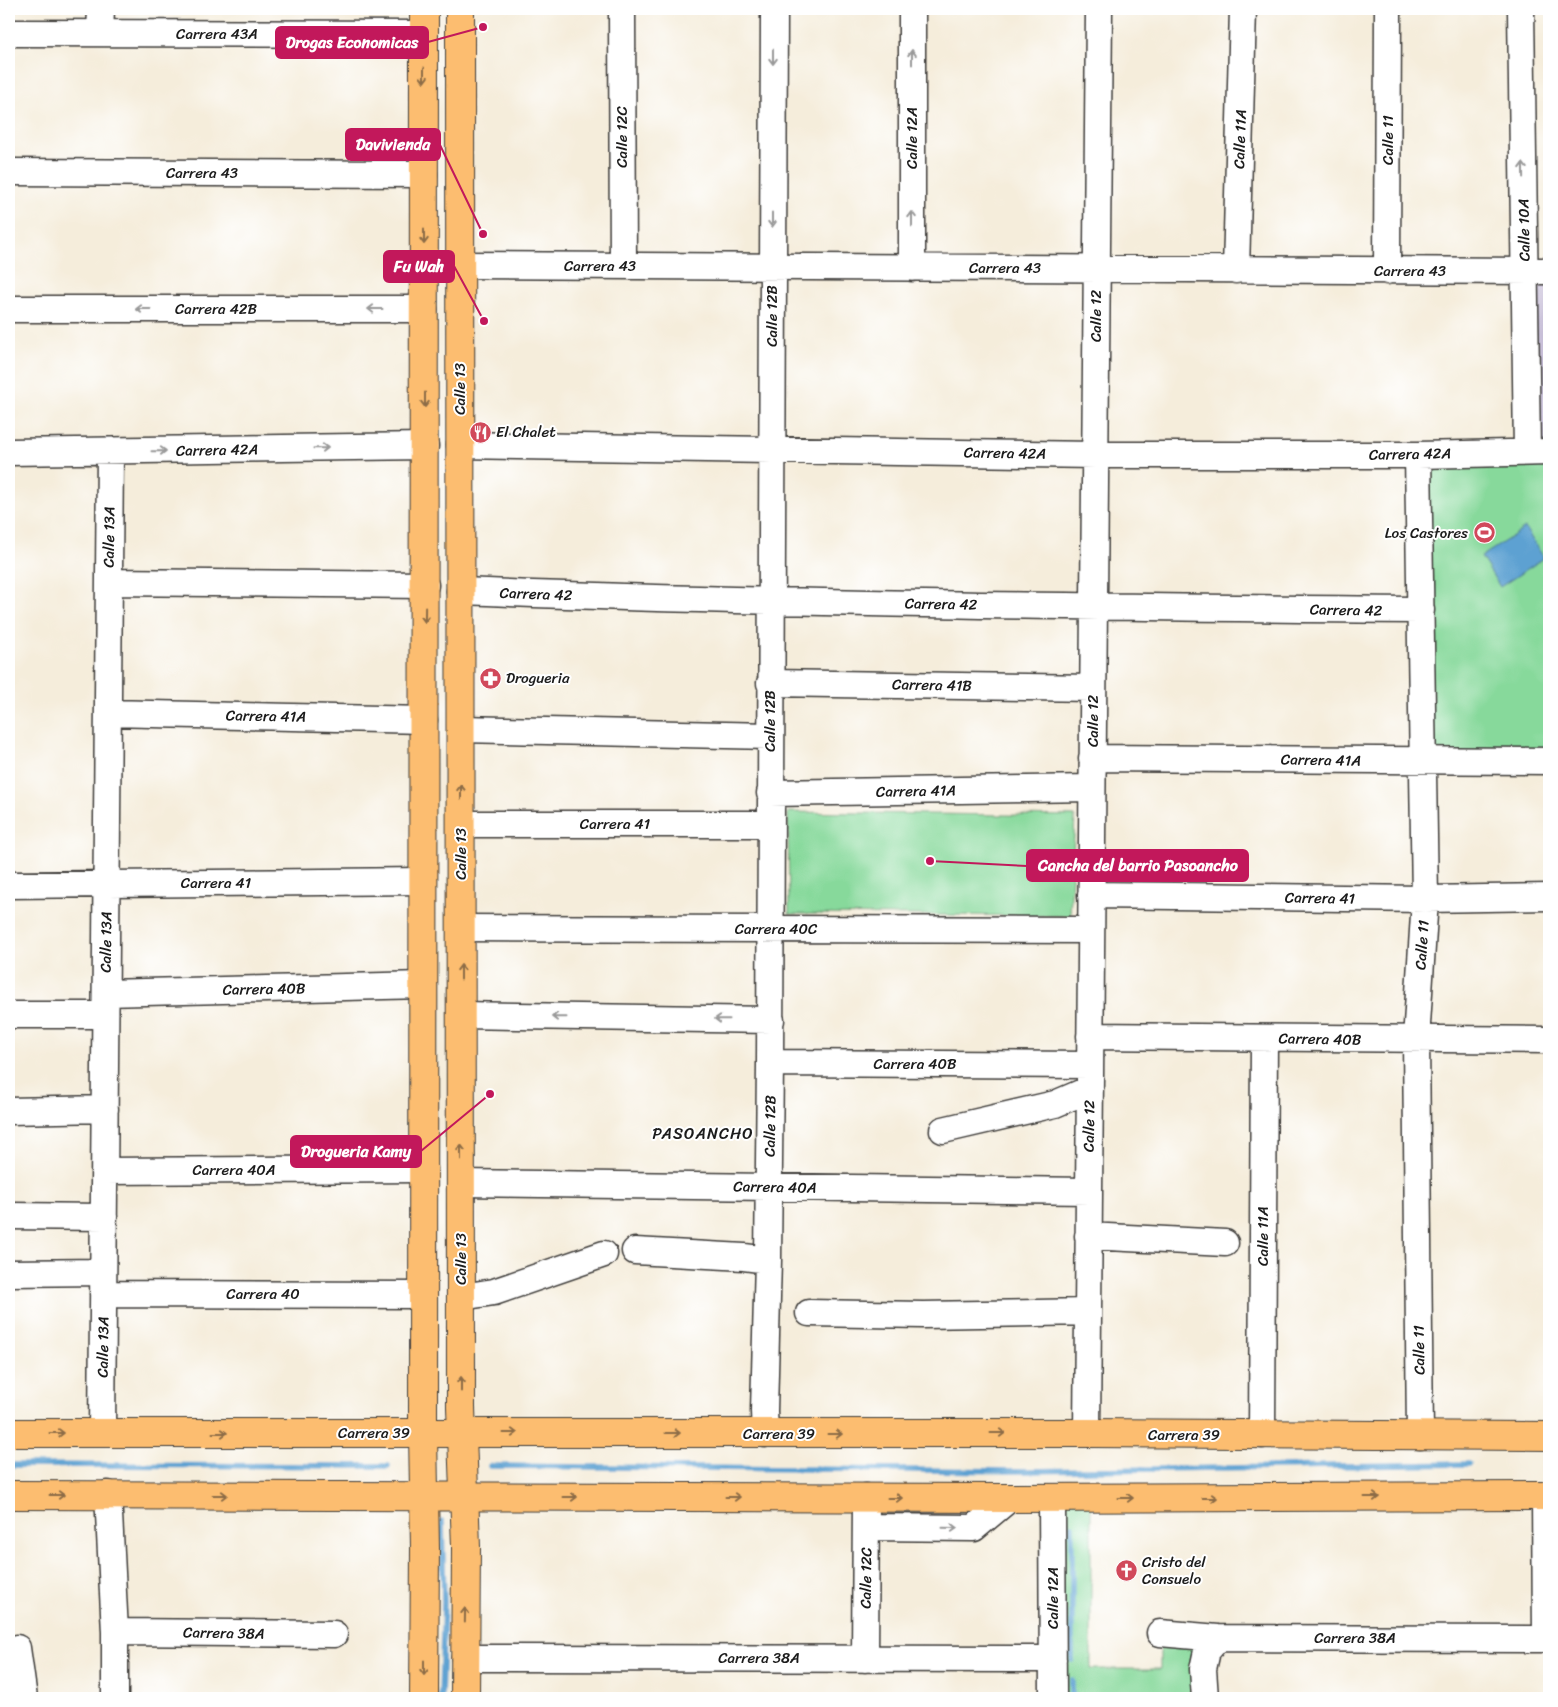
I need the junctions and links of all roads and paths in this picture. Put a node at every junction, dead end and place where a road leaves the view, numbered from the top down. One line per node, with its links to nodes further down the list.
1 (460, 9): 14 (main road, Calle 13)
2 (622, 9): 15 (street, Calle 12C)
3 (774, 9): 16 (street, Calle 12B, one-way to 16)
4 (912, 9): 17 (street, Calle 12A, one-way to 4)
5 (1099, 9): 18 (street, Calle 12)
6 (1244, 9): 19 (street, Calle 11A)
7 (1388, 9): 20 (street, Calle 11)
8 (1521, 9): 21 (street, Calle 10A, one-way to 8)
9 (100, 21): 10 (street, Carrera 43A); 11 (street, Carrera 43A)
10 (424, 22): 13 (main road, one-way to 13)
11 (9, 33)
12 (9, 172): 13 (street, Carrera 43)
13 (424, 174): 23 (main road, one-way to 23)
14 (460, 266): 15 (street, Carrera 43); 24 (main road, Calle 13)
15 (623, 266): 16 (street, Carrera 43)
16 (772, 267): 17 (street, Carrera 43); 26 (street, Calle 12B)
17 (912, 268): 18 (street, Carrera 43)
18 (1096, 269): 19 (street, Carrera 43); 30 (street, Calle 12)
19 (1236, 270): 20 (street, Carrera 43)
20 (1387, 271): 21 (street, Carrera 43)
21 (1537, 271): 29 (street, Calle 10A)
22 (9, 309): 23 (street, Carrera 42B, one-way to 22)
23 (424, 309): 25 (main road, one-way to 25)
24 (460, 445): 26 (street, Carrera 42A); 34 (main road, Calle 13)
25 (425, 446): 28 (street, Carrera 42A, one-way to 25); 33 (main road)
26 (771, 450): 30 (street, Carrera 42A); 35 (street, Calle 12B)
27 (9, 452): 28 (street, Carrera 42A)
28 (110, 452): 32 (street, Calle 13A)
29 (1538, 452): 31 (street, Carrera 42A)
30 (1095, 454): 31 (street, Carrera 42A); 36 (street, Calle 12)
31 (1418, 455): 37 (street, Calle 11)
32 (109, 582): 33 (street); 40 (street, Calle 13A)
33 (425, 585): 41 (main road, one-way to 41)
34 (460, 591): 35 (street, Carrera 42); 42 (main road, Calle 13)
35 (771, 601): 36 (street, Carrera 42); 38 (street, Calle 12B)
36 (1094, 607): 37 (street, Carrera 42); 39 (street, Calle 12)
37 (1421, 610): 45 (street, Calle 11)
38 (770, 683): 39 (street, Carrera 41B); 43 (street, Calle 12B)
39 (1093, 688): 44 (street, Calle 12)
40 (108, 713): 41 (street, Carrera 41A); 52 (street, Calle 13A)
41 (424, 720): 51 (main road)
42 (460, 729): 43 (street); 49 (main road, Calle 13, one-way to 42)
43 (770, 736): 48 (street, Calle 12B)
44 (1092, 758): 45 (street, Carrera 41A); 47 (street, Calle 12)
45 (1423, 761): 46 (street, Carrera 41A); 56 (street, Calle 11)
46 (1549, 761)
47 (1092, 788): 48 (street, Carrera 41A); 54 (street, Calle 12)
48 (770, 793): 50 (street, Calle 12B)
49 (461, 824): 50 (street, Carrera 41); 57 (main road, Calle 13)
50 (770, 824): 58 (street, Calle 12B)
51 (424, 881): 52 (street, Carrera 41); 60 (main road)
52 (107, 884): 53 (street, Carrera 41); 61 (street, Calle 13A)
53 (9, 885)
54 (1091, 895): 56 (street, Carrera 41); 59 (street, Calle 12)
55 (1549, 897): 56 (street, Carrera 41)
56 (1425, 899): 67 (street, Calle 11)
57 (461, 928): 58 (street, Carrera 40C); 63 (main road, Calle 13, one-way to 57)
58 (770, 929): 59 (street, Carrera 40C); 64 (street, Calle 12B)
59 (1091, 930): 65 (street, Calle 12)
60 (423, 985): 61 (street, Carrera 40B); 74 (main road)
61 (106, 1004): 62 (street, Carrera 40B); 71 (street, Calle 13A)
62 (9, 1015)
63 (461, 1015): 64 (street, one-way to 63); 76 (main road, Calle 13, one-way to 63)
64 (771, 1020): 69 (street, Calle 12B)
65 (1090, 1036): 66 (street, Carrera 40B); 70 (street, Calle 12)
66 (1264, 1038): 67 (street, Carrera 40B); 96 (street, Calle 11A)
67 (1416, 1040): 68 (street, Carrera 40B); 97 (street, Calle 11)
68 (1549, 1040)
69 (770, 1063): 70 (street, Carrera 40B); 77 (street, Calle 12B)
70 (1090, 1077): 73 (street); 78 (street, Calle 12)
71 (105, 1108): 72 (street); 75 (street, Calle 13A)
72 (9, 1111)
73 (942, 1130)
74 (424, 1169): 75 (street, Carrera 40A); 88 (main road)
75 (104, 1171): 80 (street, Calle 13A)
76 (461, 1183): 77 (street, Carrera 40A); 89 (main road, Calle 13)
77 (769, 1187): 78 (street, Carrera 40A); 85 (street, Calle 12B)
78 (1089, 1191): 81 (street, Calle 12)
79 (9, 1216): 80 (street)
80 (104, 1217): 87 (street, Calle 13A)
81 (1088, 1236): 82 (street); 90 (street, Calle 12)
82 (1225, 1243)
83 (635, 1252): 85 (street)
84 (604, 1254): 89 (street)
85 (768, 1260): 95 (street, Calle 12B)
86 (9, 1273): 87 (street, Carrera 40)
87 (103, 1283): 88 (street, Carrera 40); 93 (street, Calle 13A)
88 (423, 1295): 99 (main road)
89 (461, 1297): 100 (main road, Calle 13, one-way to 89)
90 (1088, 1312): 91 (street); 94 (street, Calle 12)
91 (808, 1314)
92 (9, 1433): 93 (main road, Carrera 39, one-way to 93)
93 (102, 1433): 99 (main road, Carrera 39, one-way to 99)
94 (1087, 1433): 95 (main road, Carrera 39, one-way to 94); 96 (main road, Carrera 39)
95 (765, 1434): 100 (main road, Carrera 39, one-way to 95)
96 (1262, 1435): 97 (main road, Carrera 39)
97 (1420, 1436): 98 (main road, Carrera 39)
98 (1549, 1436)
99 (423, 1438): 100 (main road, Carrera 39); 101 (main road)
100 (462, 1439): 102 (main road, Calle 13)
101 (424, 1487): 102 (main road); 105 (main road); 113 (main road)
102 (464, 1489): 107 (main road); 112 (main road, Calle 13)
103 (108, 1494): 104 (main road, one-way to 103); 105 (main road, one-way to 105); 114 (street)
104 (9, 1495)
105 (368, 1495): 113 (main road)
106 (1547, 1496): 110 (main road, one-way to 106); 118 (street)
107 (521, 1497): 108 (main road, one-way to 108); 112 (main road)
108 (866, 1497): 109 (main road, one-way to 109); 111 (street, Calle 12C)
109 (1010, 1498): 110 (main road); 111 (street, one-way to 109)
110 (1052, 1498): 122 (street, Calle 12A)
111 (866, 1527): 121 (street, Calle 12C)
112 (466, 1547): 120 (main road, Calle 13, one-way to 112)
113 (425, 1549): 125 (main road, one-way to 125)
114 (115, 1632): 115 (street, Carrera 38A); 124 (street)
115 (334, 1634)
116 (1160, 1634): 117 (street, Carrera 38A)
117 (1218, 1638): 118 (street, Carrera 38A); 128 (street)
118 (1548, 1639)
119 (17, 1648): 123 (street)
120 (465, 1658): 121 (street, Carrera 38A); 126 (main road, Calle 13)
121 (865, 1659): 122 (street, Carrera 38A)
122 (1053, 1659): 127 (street, Calle 12A)
123 (24, 1698)
124 (115, 1698)
125 (424, 1698)
126 (465, 1698)
127 (1053, 1698)
128 (1205, 1698)

